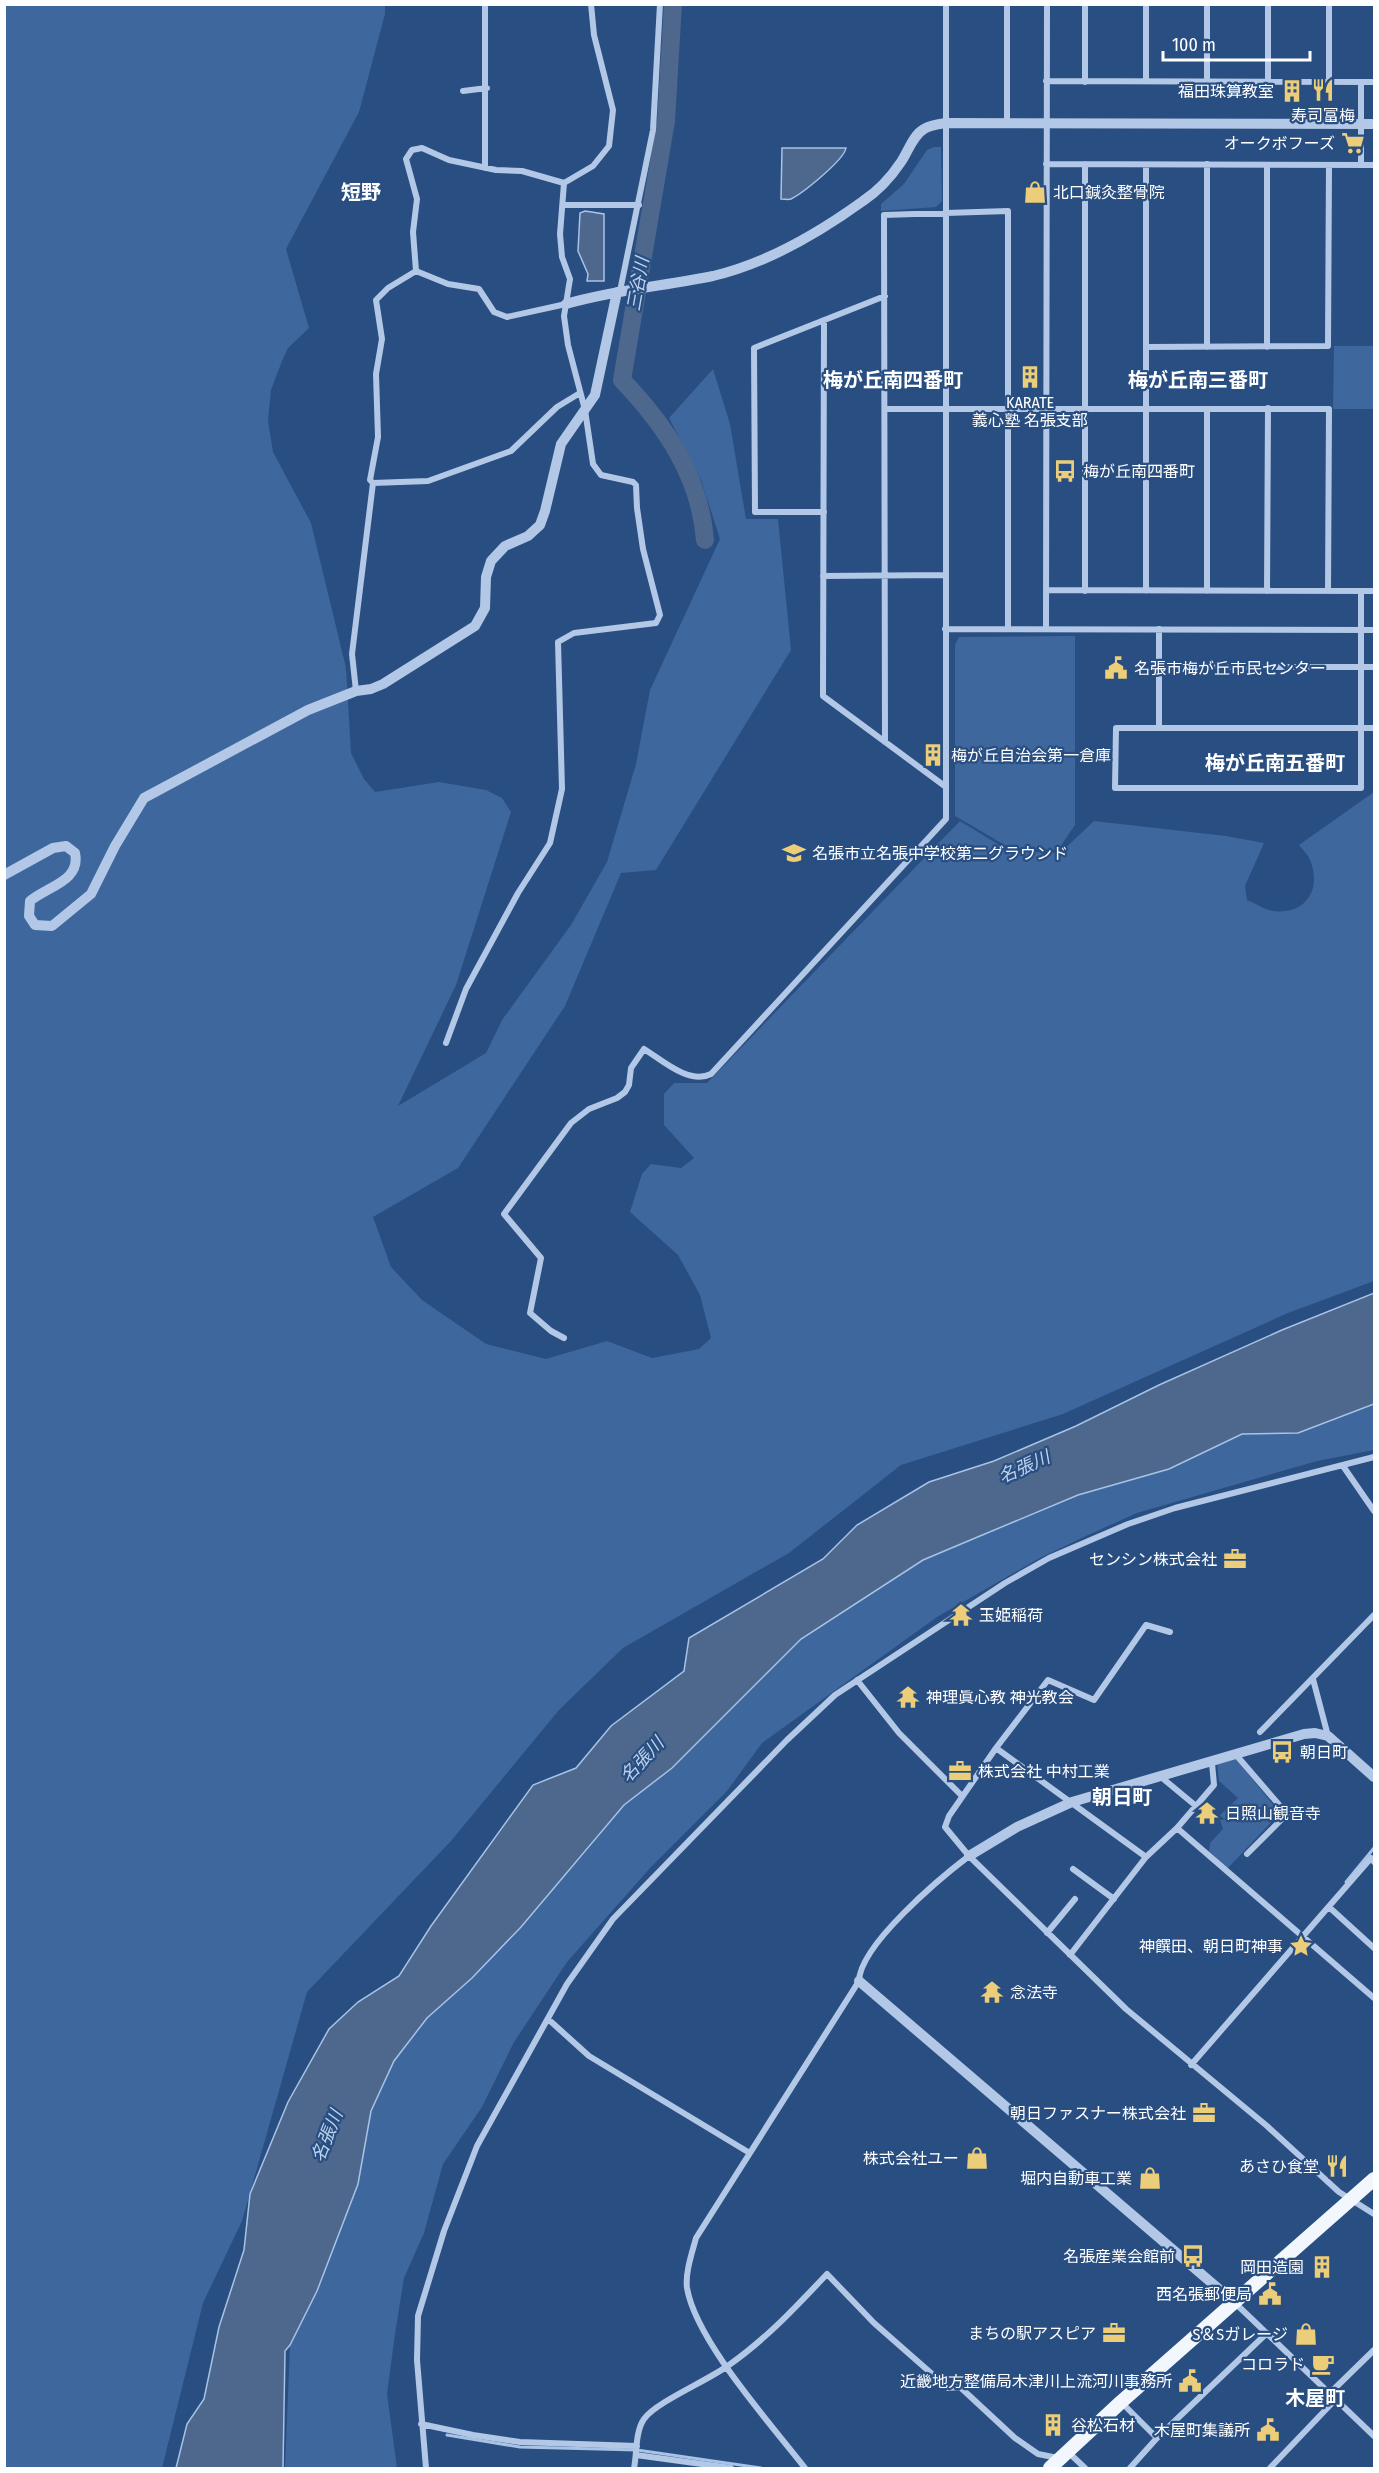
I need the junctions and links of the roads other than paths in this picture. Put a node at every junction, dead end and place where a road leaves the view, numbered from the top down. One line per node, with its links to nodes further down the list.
1 (485, 4): 20 (street)
2 (591, 4): 36 (street)
3 (660, 4): 38 (street)
4 (946, 4): 22 (street)
5 (1007, 4): 23 (street)
6 (1047, 4): 12 (street)
7 (1085, 4): 14 (street)
8 (1146, 4): 13 (street)
9 (1207, 4): 15 (street)
10 (1268, 4): 16 (street)
11 (1329, 4): 17 (street)
12 (1047, 81): 14 (street); 24 (street)
13 (1146, 81): 14 (street); 15 (street)
14 (1085, 82)
15 (1207, 82): 16 (street)
16 (1268, 82): 17 (street)
17 (1329, 82): 18 (street)
18 (1361, 82): 19 (street); 25 (street)
19 (1374, 82)
20 (487, 88): 21 (street); 35 (street)
21 (463, 91)
22 (946, 123): 23 (street); 39 (street); 41 (street)
23 (1007, 123): 24 (street)
24 (1046, 123): 25 (street); 27 (street)
25 (1361, 124): 26 (street); 33 (street)
26 (1374, 124)
27 (1046, 164): 28 (street); 53 (street)
28 (1085, 164): 30 (street); 54 (street)
29 (1207, 164): 30 (street); 31 (street); 46 (street)
30 (1146, 165): 45 (street)
31 (1268, 165): 32 (street); 47 (street)
32 (1329, 165): 33 (street); 47 (street)
33 (1361, 165): 34 (street)
34 (1374, 165)
35 (485, 168): 36 (street); 40 (street)
36 (564, 183): 37 (street)
37 (563, 205): 38 (street); 43 (street)
38 (639, 205): 41 (street)
39 (946, 212): 42 (street); 49 (street); 52 (street)
40 (416, 272): 43 (street); 58 (street)
41 (621, 291): 43 (street); 57 (street)
42 (885, 296): 44 (street); 51 (street)
43 (566, 304): 48 (street)
44 (824, 320): 59 (street); 59 (street)
45 (1146, 347): 46 (street); 55 (street)
46 (1207, 347): 47 (street)
47 (1267, 347)
48 (580, 393): 57 (street); 58 (street)
49 (946, 408): 51 (street); 52 (street); 60 (street)
50 (1268, 408): 56 (street); 67 (street); 68 (street)
51 (885, 409): 62 (street)
52 (1008, 409): 53 (street); 72 (street)
53 (1046, 409): 54 (street); 63 (street)
54 (1085, 409): 55 (street); 64 (street)
55 (1146, 409): 56 (street); 65 (street)
56 (1207, 409): 66 (street)
57 (585, 410): 80 (street); 87 (street)
58 (373, 483): 80 (street)
59 (824, 512): 61 (street)
60 (945, 575): 62 (street); 71 (street)
61 (824, 576): 62 (street); 84 (street)
62 (885, 576): 84 (street)
63 (1046, 590): 64 (street); 73 (street)
64 (1085, 591): 65 (street)
65 (1146, 591): 66 (street)
66 (1207, 591): 67 (street)
67 (1267, 591): 68 (street)
68 (1328, 591): 69 (street)
69 (1361, 591): 70 (street); 75 (street)
70 (1374, 591)
71 (945, 629): 72 (street); 85 (street)
72 (1008, 629): 73 (street)
73 (1046, 629): 74 (street)
74 (1159, 629): 75 (street); 77 (street)
75 (1361, 630): 76 (street); 78 (street)
76 (1374, 630)
77 (1159, 667): 78 (street); 81 (street)
78 (1361, 668): 79 (street); 82 (street)
79 (1374, 668)
80 (356, 691): 86 (street)
81 (1159, 728): 82 (street); 82 (street)
82 (1361, 728): 83 (street)
83 (1374, 728)
84 (885, 742): 85 (street)
85 (946, 787): 88 (street)
86 (4, 875)
87 (446, 1043)
88 (564, 1338)
89 (1374, 1457): 90 (street)
90 (1343, 1466): 91 (street); 95 (street)
91 (1374, 1511)
92 (1374, 1616): 94 (street)
93 (1170, 1632): 98 (street)
94 (1313, 1679): 96 (street); 97 (street)
95 (857, 1680): 103 (street); 121 (street)
96 (1260, 1732)
97 (1328, 1736): 99 (street); 102 (street)
98 (996, 1748): 103 (street); 104 (street)
99 (1237, 1756): 100 (street); 107 (street)
100 (1212, 1762): 101 (street); 105 (street)
101 (1161, 1777): 104 (street); 105 (street)
102 (1374, 1777)
103 (962, 1796): 108 (street)
104 (1072, 1802): 108 (street); 109 (street)
105 (1196, 1806): 106 (street)
106 (1177, 1828): 109 (street); 116 (street)
107 (1247, 1854)
108 (969, 1856): 115 (street); 119 (street)
109 (1146, 1857): 113 (street)
110 (1374, 1862): 114 (street)
111 (1073, 1869): 113 (street)
112 (1076, 1899): 115 (street)
113 (1114, 1899): 118 (street)
114 (1329, 1906): 116 (street); 117 (street)
115 (1047, 1933): 118 (street)
116 (1302, 1936): 120 (street); 122 (street)
117 (1374, 1948)
118 (1071, 1955): 122 (street)
119 (859, 1981): 123 (street); 127 (street)
120 (1374, 1998)
121 (548, 2019): 123 (street); 134 (street)
122 (1191, 2065): 125 (street)
123 (748, 2152): 130 (street)
124 (1374, 2179): 125 (main road)
125 (1352, 2200): 126 (street); 127 (main road)
126 (1374, 2214)
127 (1234, 2302): 128 (street); 133 (main road)
128 (1267, 2333): 131 (street); 136 (street)
129 (1374, 2350): 131 (street)
130 (728, 2367): 137 (street); 138 (street); 142 (street)
131 (1329, 2394): 132 (street)
132 (1335, 2400): 135 (street); 146 (street)
133 (1121, 2402): 136 (street); 138 (main road)
134 (421, 2424): 137 (street); 139 (street)
135 (1374, 2436)
136 (1156, 2438): 145 (street)
137 (637, 2450): 140 (street); 141 (street)
138 (1064, 2455): 143 (main road); 144 (street)
139 (426, 2469)
140 (634, 2469)
141 (731, 2469)
142 (805, 2469)
143 (1050, 2469)
144 (1085, 2469)
145 (1130, 2469)
146 (1270, 2469)

